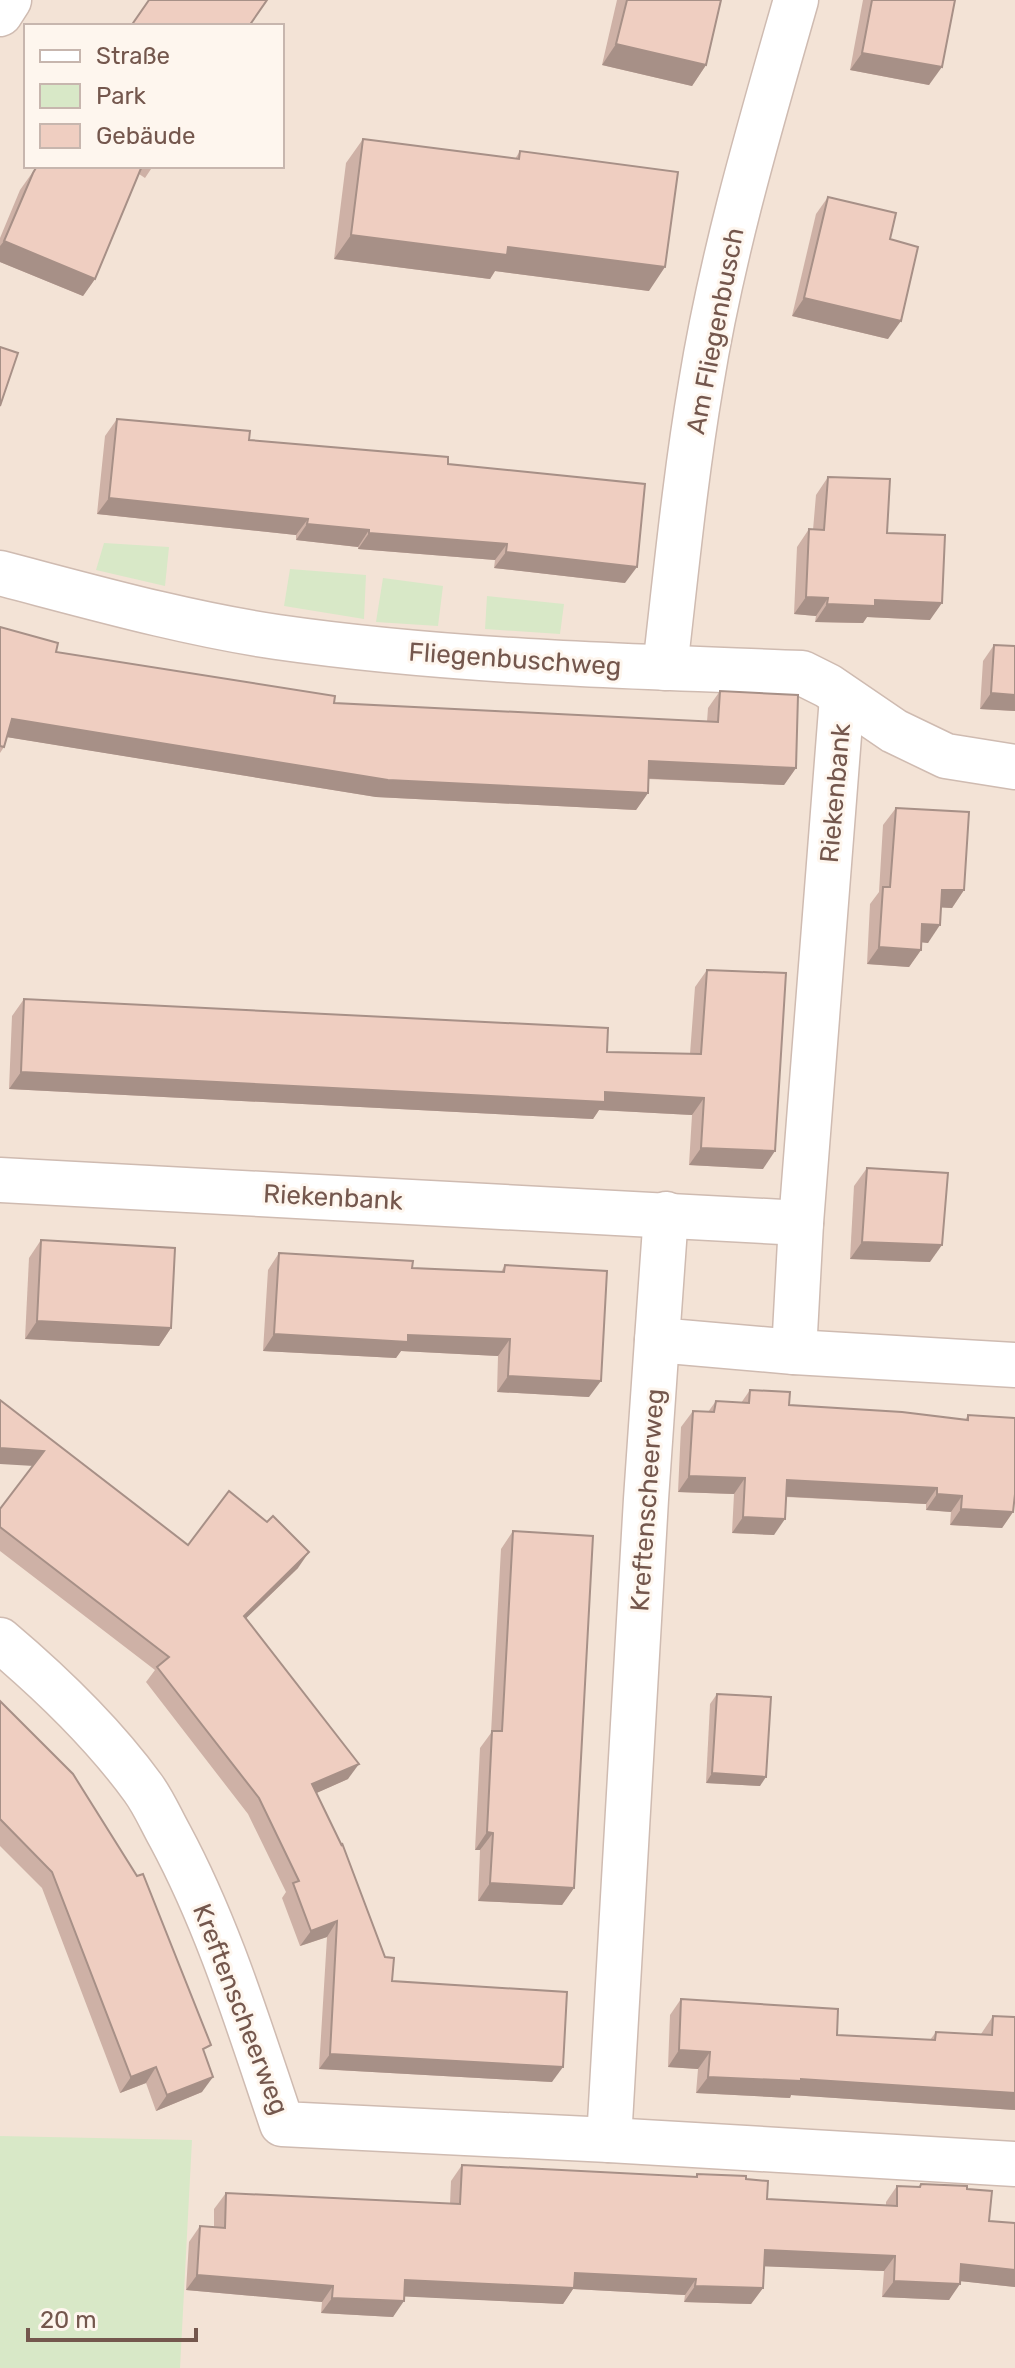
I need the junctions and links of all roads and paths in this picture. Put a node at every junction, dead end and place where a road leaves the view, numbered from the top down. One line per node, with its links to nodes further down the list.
1 (8, 0): 3 (street)
2 (796, 0): 5 (street, Am Fliegenbusch)
3 (0, 14)
4 (0, 573): 5 (street, Fliegenbuschweg)
5 (665, 668): 6 (street, Fliegenbuschweg)
6 (842, 697): 7 (street, Fliegenbuschweg); 10 (street, Riekenbank)
7 (1015, 767)
8 (0, 1180): 9 (street, Riekenbank)
9 (666, 1214): 10 (street, Riekenbank); 11 (street)
10 (801, 1223): 12 (street, Riekenbank)
11 (657, 1340): 12 (street); 15 (street, Kreftenscheerweg)
12 (794, 1352): 13 (street)
13 (1015, 1365)
14 (0, 1640): 15 (street, Kreftenscheerweg)
15 (609, 2140): 16 (street, Kreftenscheerweg)
16 (1015, 2164)

